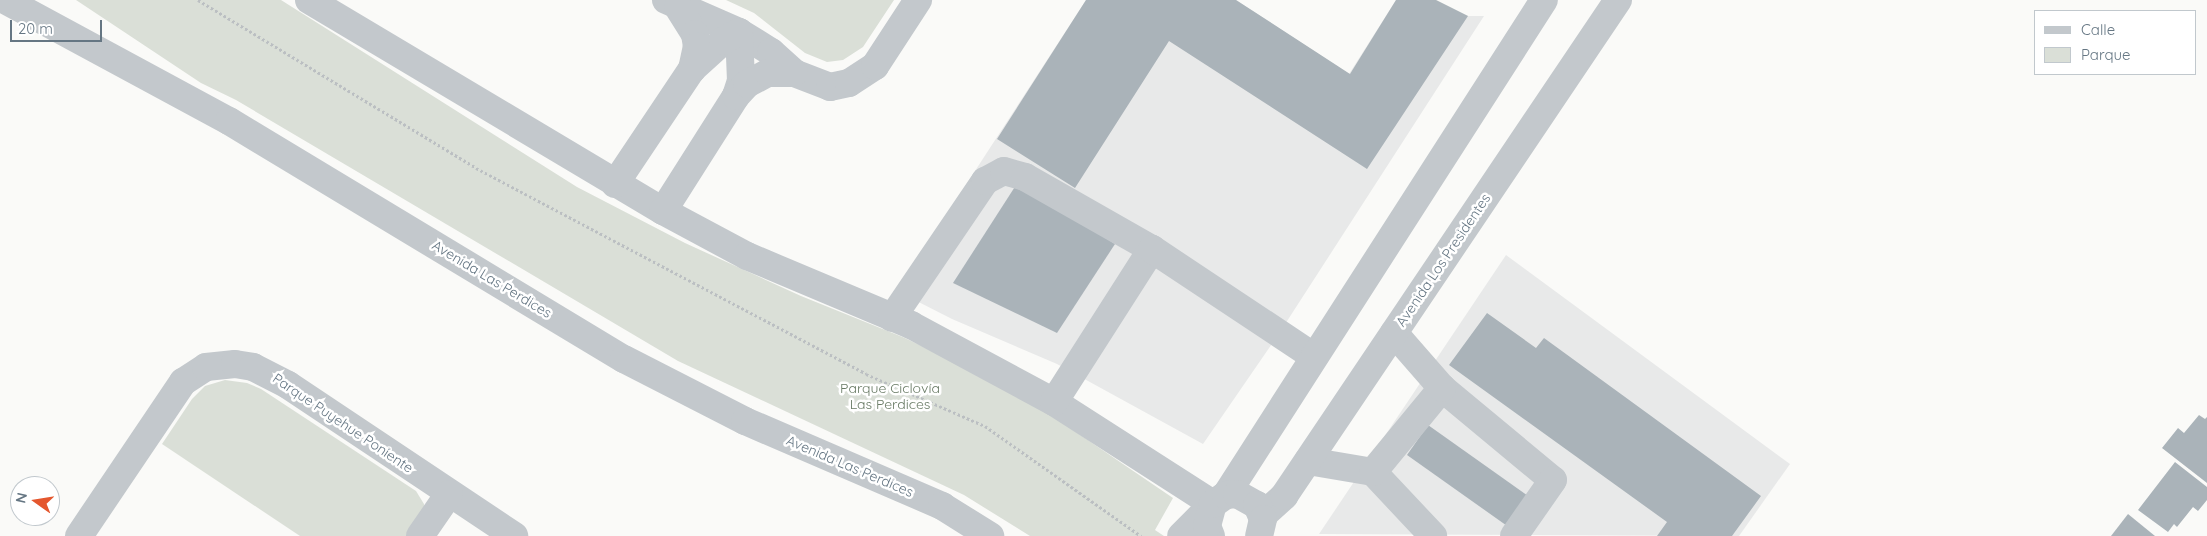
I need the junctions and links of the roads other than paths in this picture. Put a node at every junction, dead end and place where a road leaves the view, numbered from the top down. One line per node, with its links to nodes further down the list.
1 (5, 0): 27 (street, Avenida Las Perdices)
2 (309, 0): 11 (street)
3 (918, 0): 9 (street)
4 (1544, 0): 16 (street)
5 (1618, 0): 15 (street, Avenida Los Presidentes)
6 (672, 3): 7 (street); 8 (street)
7 (739, 32): 8 (street); 9 (street); 10 (street)
8 (692, 69): 11 (street)
9 (794, 73): 10 (street)
10 (736, 96): 12 (street)
11 (615, 184): 12 (street)
12 (663, 211): 14 (street)
13 (1152, 250): 14 (street); 16 (street); 18 (street)
14 (892, 318): 18 (street)
15 (1394, 333): 17 (street); 19 (street, Avenida Los Presidentes)
16 (1313, 356): 22 (street)
17 (1442, 388): 20 (street); 31 (street)
18 (1054, 402): 22 (street)
19 (1308, 461): 20 (street); 23 (street, Avenida Los Presidentes)
20 (1373, 472): 30 (street)
21 (449, 494): 24 (street, Parque Puyehue Poniente); 25 (street); 26 (street, Parque Puyehue Poniente)
22 (1219, 500): 23 (street); 28 (street); 29 (street)
23 (1265, 527)
24 (79, 536)
25 (420, 536)
26 (514, 536)
27 (990, 536)
28 (1181, 536)
29 (1211, 536)
30 (1433, 536)
31 (1514, 536)

